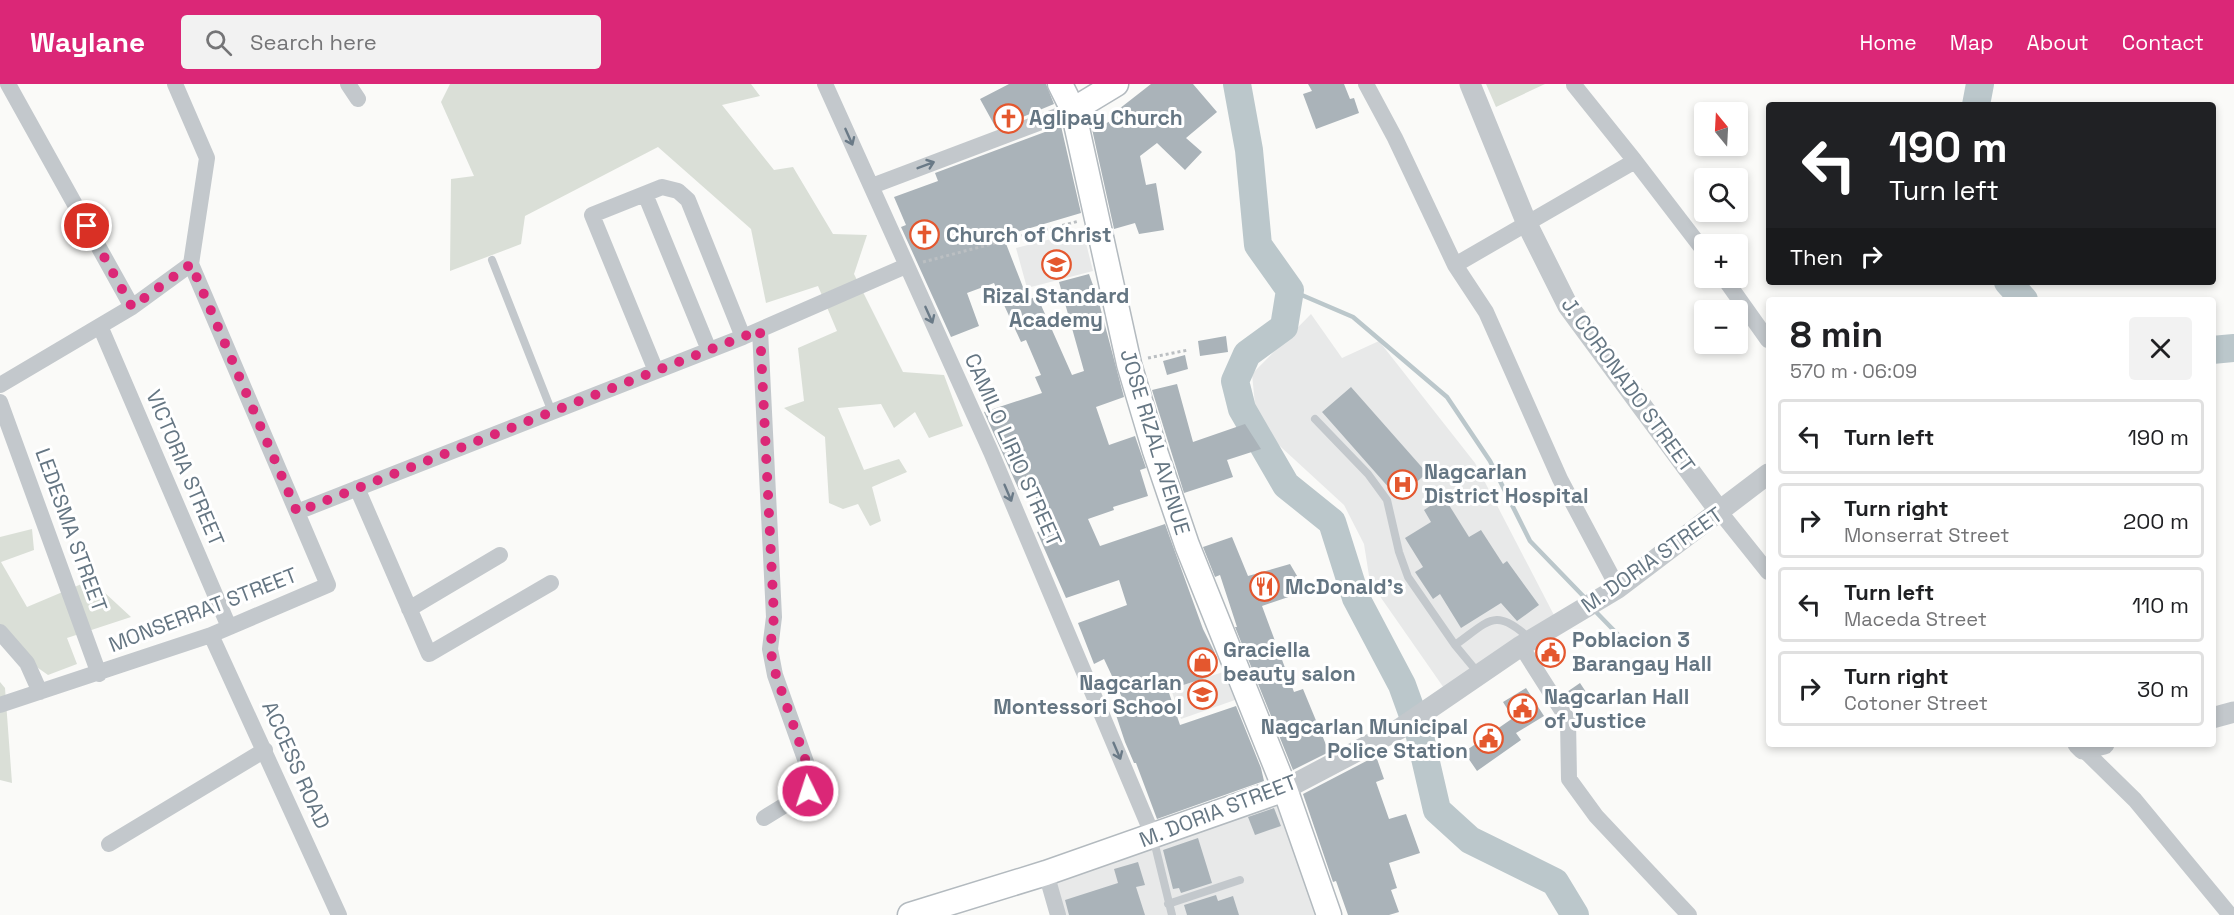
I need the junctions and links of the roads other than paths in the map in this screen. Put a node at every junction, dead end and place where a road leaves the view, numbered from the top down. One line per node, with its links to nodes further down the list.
1 (8, 84): 22 (street)
2 (175, 84): 18 (street)
3 (348, 84): 10 (street)
4 (825, 84): 13 (street, CAMILO LIRIO STREET, one-way to 13)
5 (1060, 84): 11 (main road, JOSE RIZAL AVENUE)
6 (1116, 84): 11 (main road)
7 (1366, 84): 19 (street)
8 (1470, 84): 15 (street, J. CORONADO STREET)
9 (1573, 85): 12 (street)
10 (358, 99)
11 (1073, 110): 13 (street, one-way to 11); 55 (main road, JOSE RIZAL AVENUE)
12 (1635, 161): 15 (street); 16 (street)
13 (872, 186): 20 (street, CAMILO LIRIO STREET)
14 (645, 194): 25 (street); 27 (street); 28 (street)
15 (1527, 224): 19 (street); 36 (street, J. CORONADO STREET)
16 (1694, 238)
17 (492, 260): 31 (lane)
18 (191, 264): 22 (street); 35 (street, MONSERRAT STREET)
19 (1455, 265): 40 (street)
20 (906, 266): 24 (street); 57 (street, CAMILO LIRIO STREET, one-way to 57)
21 (1731, 288): 26 (street)
22 (132, 307): 23 (street)
23 (100, 326): 29 (street); 42 (street, VICTORIA STREET)
24 (760, 330): 25 (street); 56 (street)
25 (743, 337): 27 (street)
26 (1766, 337)
27 (709, 350): 28 (street)
28 (656, 371): 31 (street)
29 (0, 385)
30 (0, 402): 47 (street, LEDESMA STREET)
31 (552, 412): 34 (street)
32 (1315, 419): 46 (lane)
33 (1766, 476): 36 (street, M. DORIA STREET)
34 (357, 489): 35 (street); 41 (street)
35 (297, 512): 42 (street, MONSERRAT STREET)
36 (1720, 512): 38 (street, J. CORONADO STREET); 40 (street, M. DORIA STREET)
37 (500, 555): 41 (street)
38 (1766, 570)
39 (551, 583): 41 (street)
40 (1618, 588): 45 (street, M. DORIA STREET)
41 (409, 609)
42 (229, 627): 44 (street, MONSERRAT STREET)
43 (0, 632): 49 (street)
44 (211, 635): 47 (street, MONSERRAT STREET); 54 (street, ACCESS ROAD)
45 (1526, 643): 46 (lane); 48 (street, M. DORIA STREET); 67 (street)
46 (1455, 645): 48 (lane)
47 (99, 674): 49 (street, MONSERRAT STREET)
48 (1479, 675): 55 (street, M. DORIA STREET)
49 (40, 692): 50 (street, MONSERRAT STREET)
50 (0, 705)
51 (2234, 712): 52 (street)
52 (2216, 717)
53 (2080, 747): 68 (street)
54 (265, 750): 58 (street); 62 (street, ACCESS ROAD)
55 (1285, 789): 57 (main road, M. DORIA STREET); 66 (main road, JOSE RIZAL AVENUE)
56 (764, 818)
57 (1153, 836): 59 (main road, M. DORIA STREET); 61 (lane)
58 (109, 844)
59 (1046, 873): 63 (main road, M. DORIA STREET); 64 (street)
60 (1240, 880): 61 (lane)
61 (1168, 904): 65 (lane)
62 (339, 915)
63 (910, 915)
64 (1059, 915)
65 (1172, 915)
66 (1329, 915)
67 (1689, 915)
68 (2230, 915)

